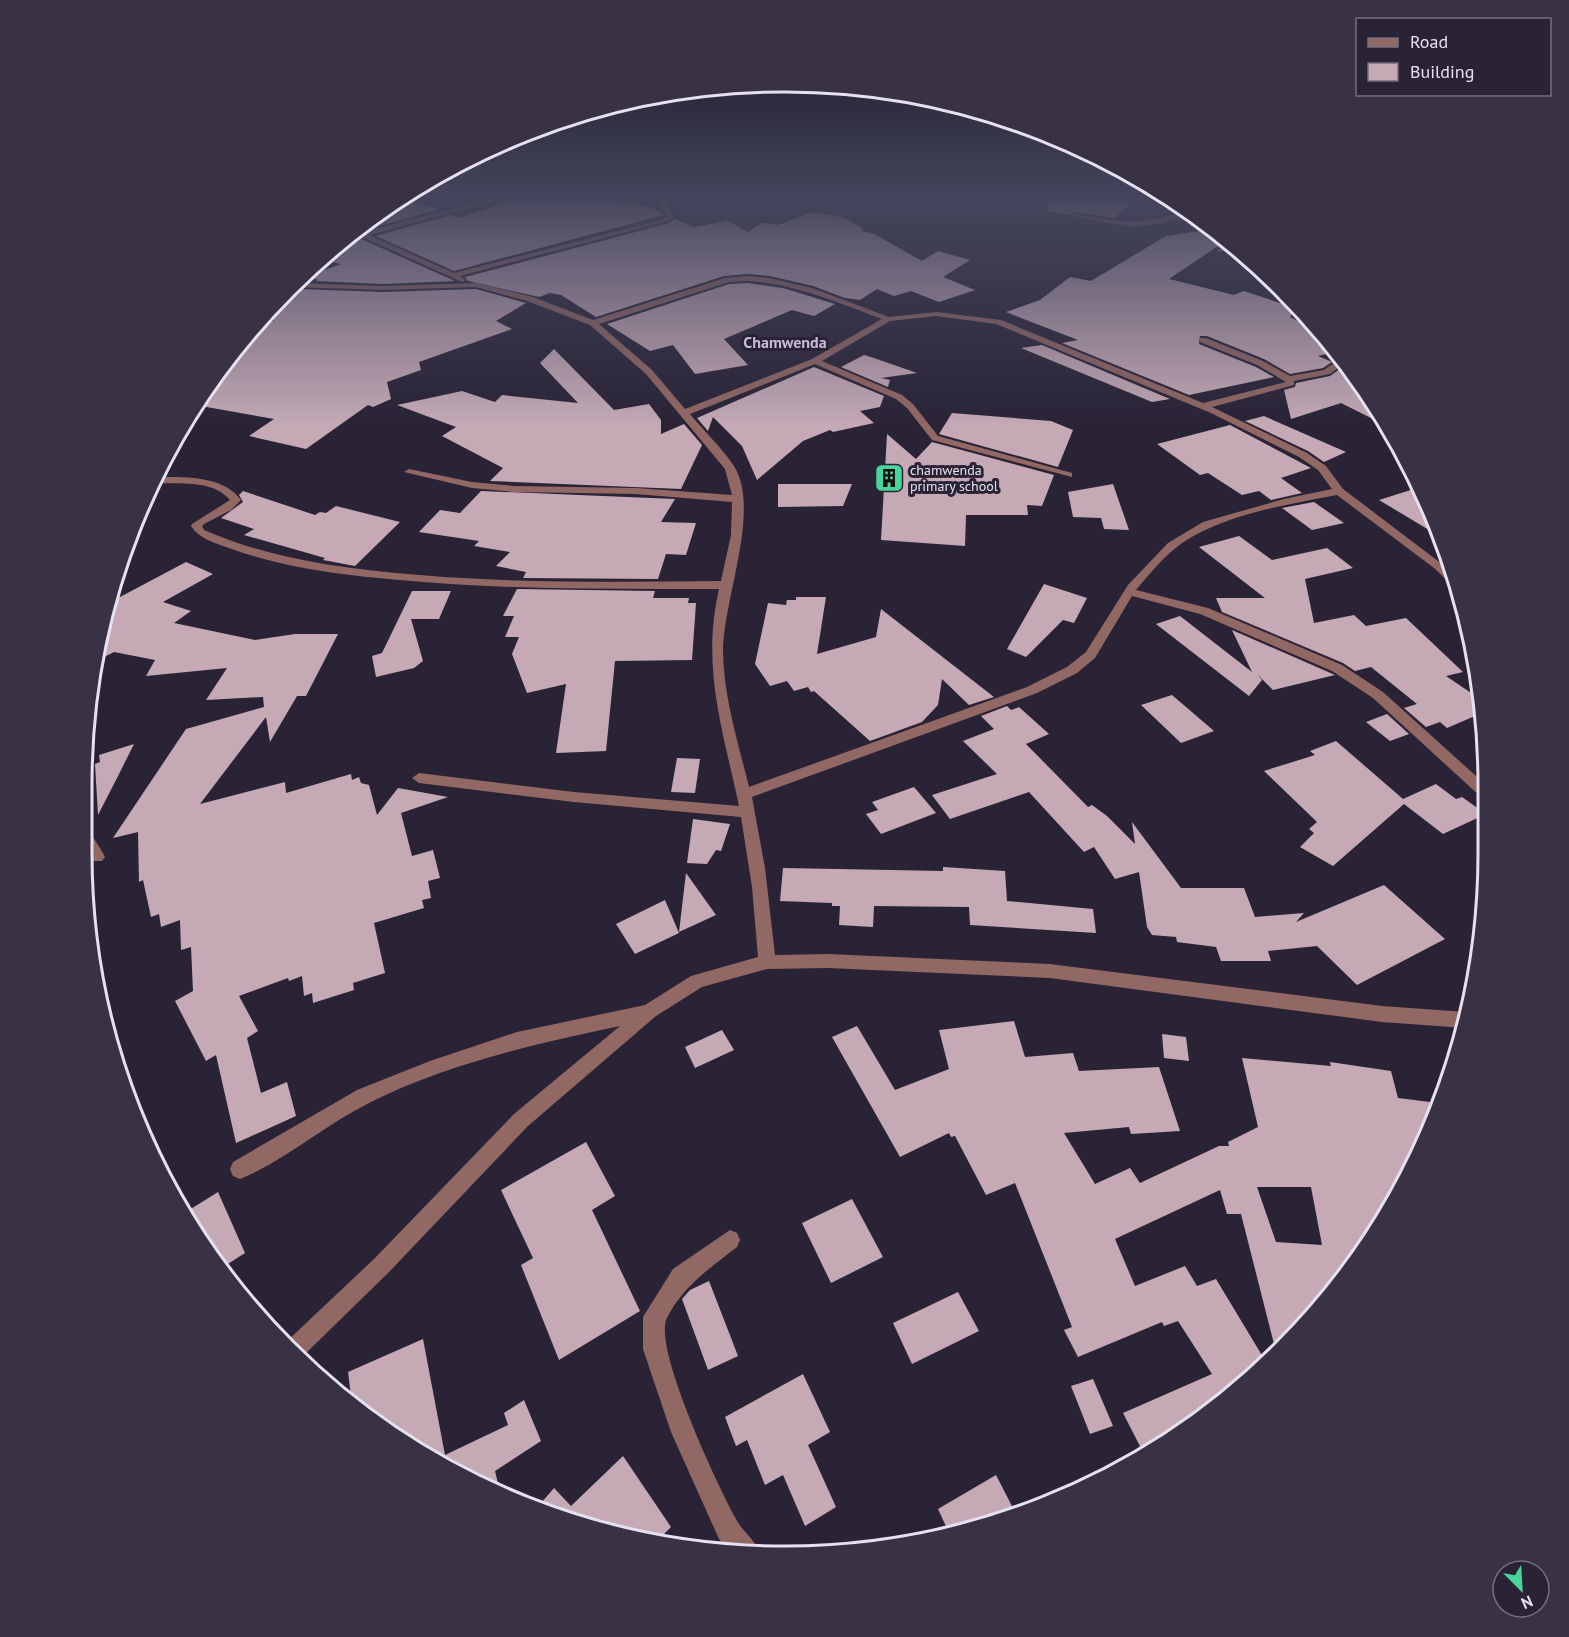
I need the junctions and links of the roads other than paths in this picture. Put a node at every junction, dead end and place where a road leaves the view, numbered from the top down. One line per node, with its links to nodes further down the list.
1 (449, 274): 3 (street)
2 (458, 274): 3 (street)
3 (452, 276): 5 (street)
4 (303, 285): 5 (street)
5 (471, 285): 7 (street)
6 (888, 319): 7 (street); 9 (street); 12 (street)
7 (593, 323): 13 (street)
8 (1203, 340): 11 (street)
9 (815, 361): 13 (street); 15 (street)
10 (1336, 365): 11 (street)
11 (1289, 379): 12 (street)
12 (1203, 406): 17 (street)
13 (684, 413): 18 (street)
14 (409, 472): 18 (street)
15 (1068, 475)
16 (162, 480): 20 (street)
17 (1339, 491): 19 (street); 21 (street)
18 (739, 499): 20 (street)
19 (1444, 572)
20 (725, 585): 24 (street)
21 (1129, 592): 23 (street); 24 (street)
22 (419, 778): 25 (street)
23 (1478, 786)
24 (743, 795): 25 (street)
25 (747, 812): 28 (street)
26 (92, 848): 27 (street)
27 (98, 857)
28 (767, 962): 29 (street); 30 (street)
29 (650, 1011): 31 (street); 33 (street)
30 (1457, 1019)
31 (240, 1169)
32 (730, 1240): 34 (street)
33 (298, 1347)
34 (740, 1544)

